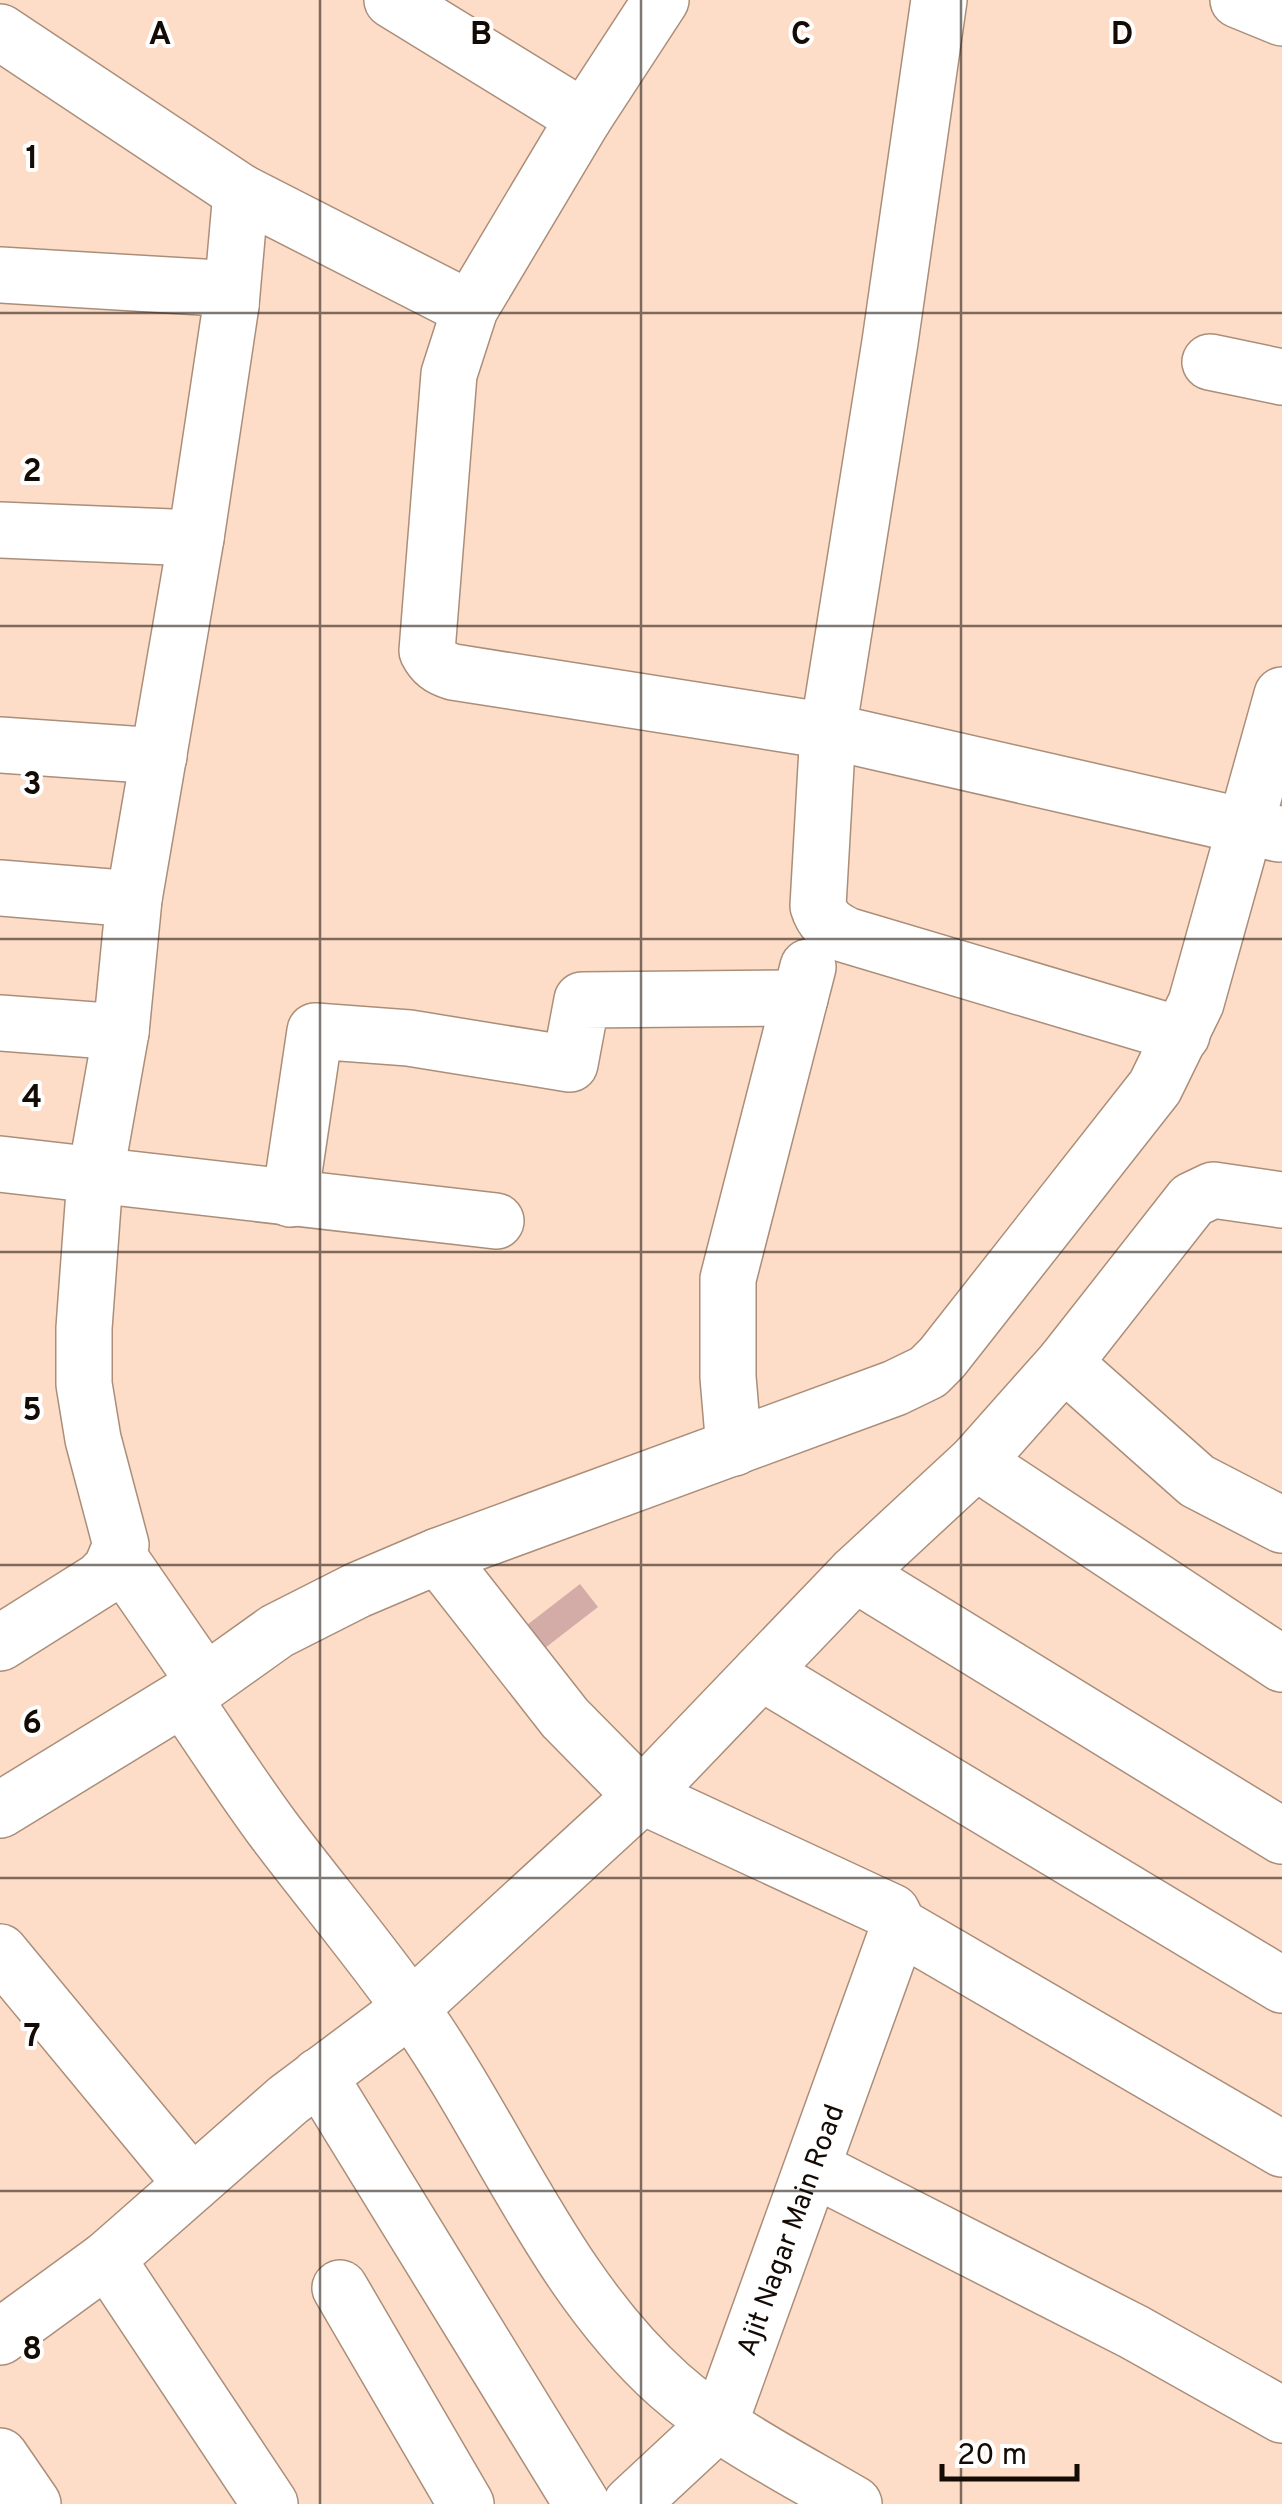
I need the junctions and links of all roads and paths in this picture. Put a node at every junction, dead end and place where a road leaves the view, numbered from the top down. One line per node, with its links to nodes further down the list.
1 (392, 0): 7 (street)
2 (661, 0): 7 (street)
3 (940, 0): 17 (street)
4 (1238, 0): 5 (street)
5 (1282, 18)
6 (0, 32): 8 (street)
7 (584, 118): 11 (street)
8 (241, 192): 10 (street); 11 (street)
9 (0, 275): 10 (street)
10 (231, 305): 15 (street)
11 (470, 309): 17 (street)
12 (1210, 362): 13 (street)
13 (1282, 377)
14 (0, 530): 15 (street)
15 (196, 538): 19 (street)
16 (1282, 695): 20 (street)
17 (828, 731): 20 (street); 23 (street)
18 (0, 746): 19 (street)
19 (159, 756): 22 (street)
20 (1264, 830): 27 (street)
21 (0, 888): 22 (street)
22 (134, 899): 26 (street)
23 (821, 917): 24 (street); 27 (street)
24 (800, 998): 30 (street); 34 (street)
25 (0, 1024): 26 (street)
26 (121, 1032): 29 (street)
27 (1182, 1035): 34 (street)
28 (0, 1164): 29 (street)
29 (96, 1178): 30 (street); 37 (street)
30 (290, 1199): 32 (street)
31 (1282, 1200): 33 (street)
32 (496, 1221)
33 (1064, 1363): 35 (street); 36 (street)
34 (734, 1448): 38 (street)
35 (976, 1462): 39 (street); 41 (street)
36 (1282, 1525)
37 (118, 1556): 40 (street); 43 (street)
38 (438, 1556): 43 (street); 44 (street)
39 (855, 1574): 42 (street); 46 (street)
40 (0, 1643)
41 (1282, 1664)
42 (761, 1672): 44 (street); 49 (street)
43 (194, 1690): 45 (street); 50 (street)
44 (642, 1796): 47 (street); 50 (street)
45 (0, 1810)
46 (1282, 1836)
47 (900, 1926): 52 (street); 53 (street, Ajit Nagar Main Road)
48 (0, 1952): 54 (street)
49 (1282, 1984)
50 (411, 2008): 51 (street); 59 (street)
51 (320, 2076): 54 (street); 64 (street)
52 (1282, 2148)
53 (814, 2170): 58 (street); 59 (street, Ajit Nagar Main Road)
54 (192, 2184): 55 (street)
55 (107, 2259): 57 (street); 62 (street)
56 (340, 2288): 63 (street)
57 (0, 2337)
58 (1282, 2415)
59 (717, 2424): 65 (street, Ajit Nagar Main Road); 66 (street)
60 (0, 2456): 61 (street)
61 (33, 2504)
62 (270, 2504)
63 (466, 2504)
64 (582, 2504)
65 (631, 2504)
66 (854, 2504)

